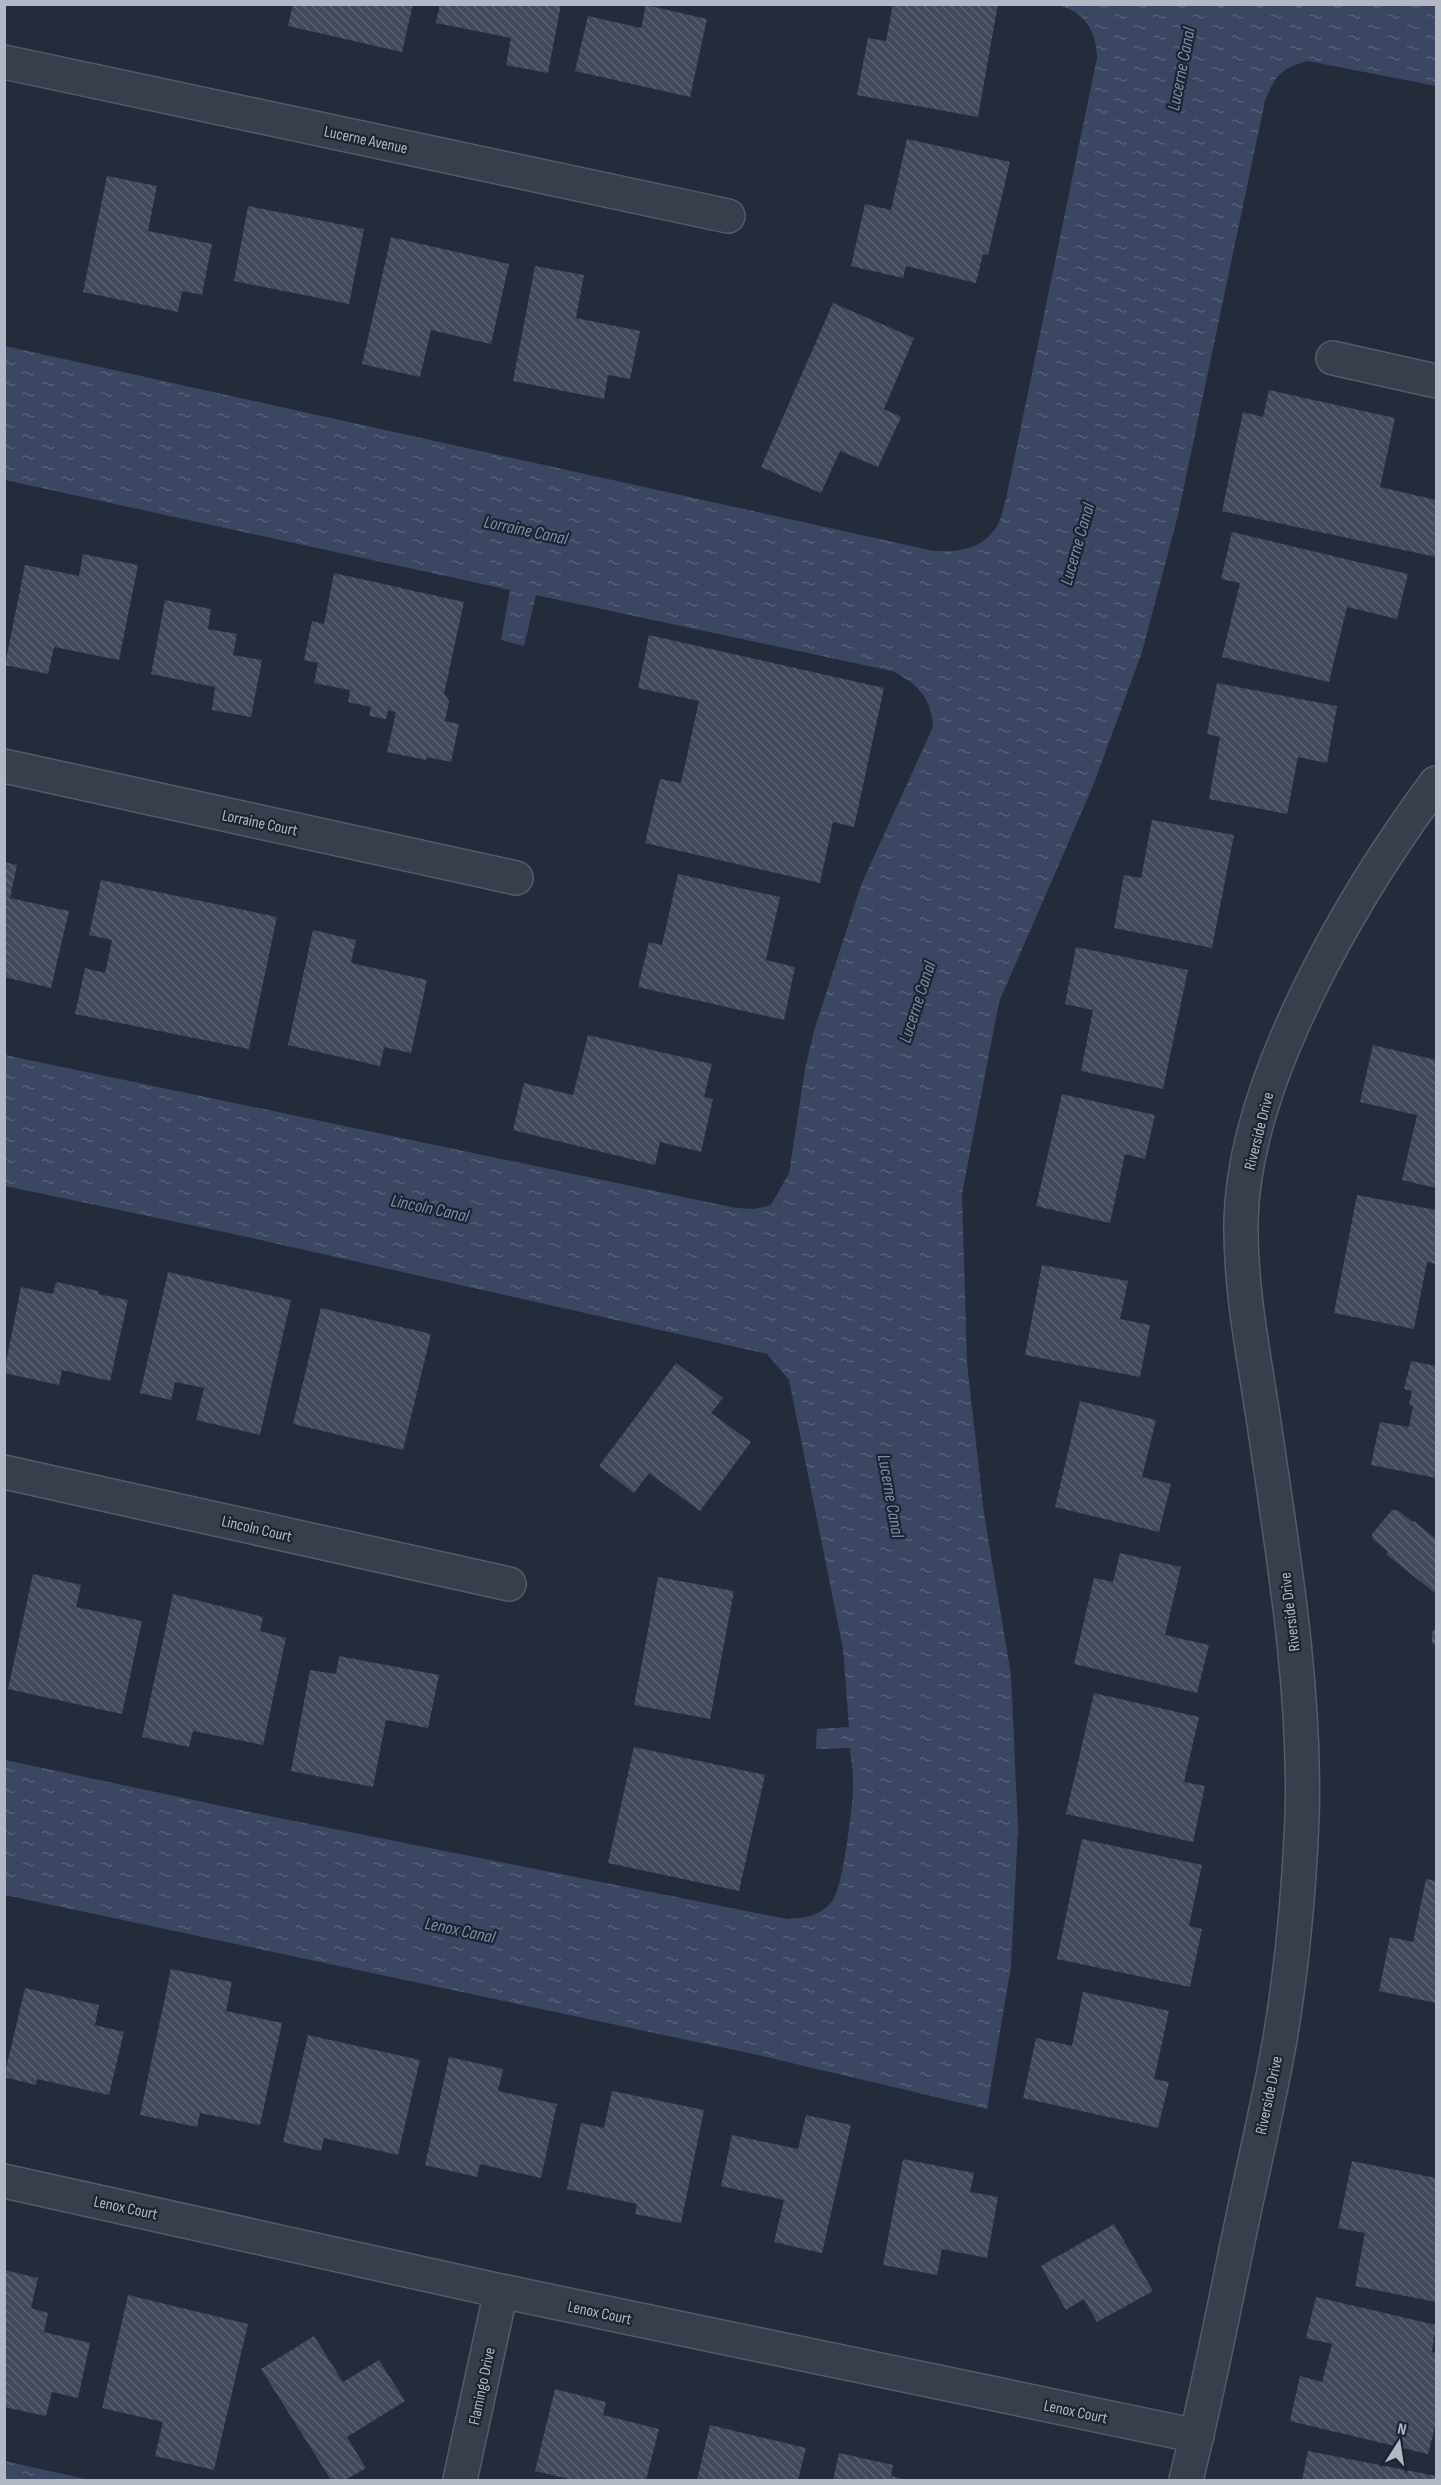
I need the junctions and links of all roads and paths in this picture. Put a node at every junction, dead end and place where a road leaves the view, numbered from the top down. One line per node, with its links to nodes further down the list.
1 (4, 62): 2 (street, Lucerne Avenue)
2 (728, 216)
3 (1333, 358): 4 (street)
4 (1437, 381)
5 (4, 766): 7 (street, Lorraine Court)
6 (1437, 783): 12 (street, Riverside Drive)
7 (516, 878)
8 (4, 1472): 9 (street, Lincoln Court)
9 (509, 1584)
10 (4, 2181): 11 (street, Lenox Court)
11 (501, 2291): 12 (street, Lenox Court); 13 (street, Flamingo Drive)
12 (1197, 2436): 14 (street, Riverside Drive)
13 (460, 2481)
14 (1186, 2481)

